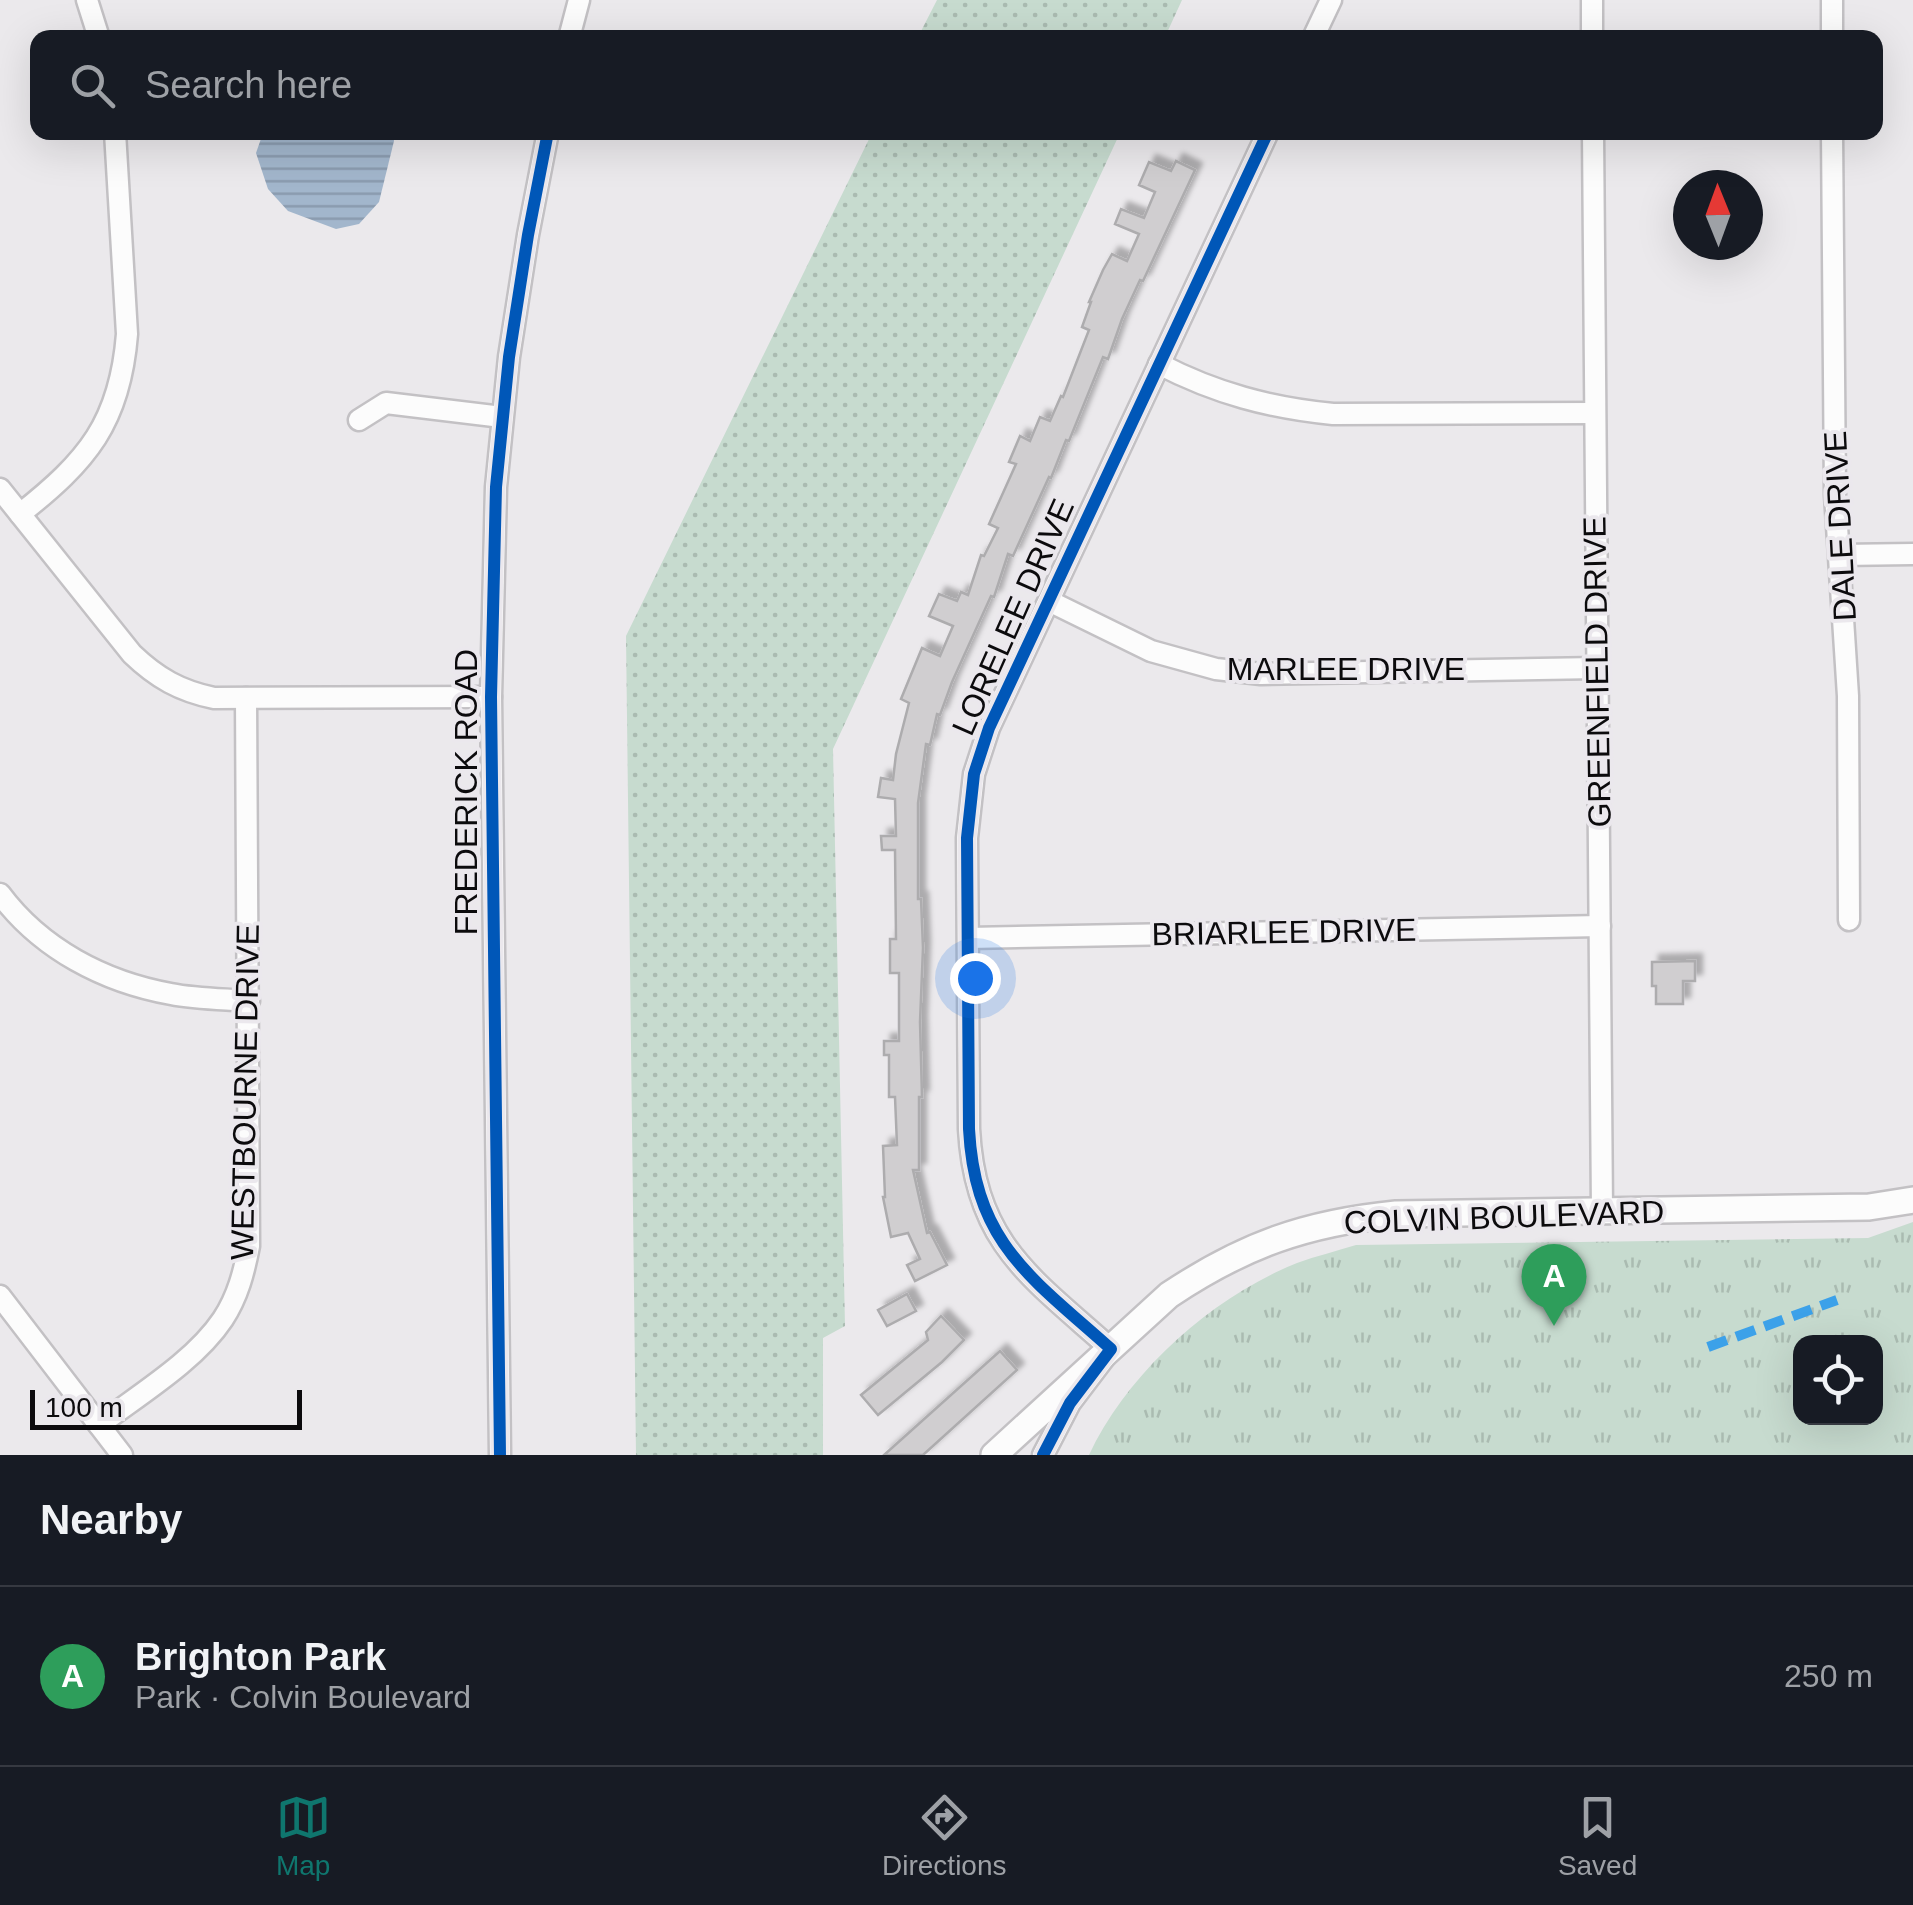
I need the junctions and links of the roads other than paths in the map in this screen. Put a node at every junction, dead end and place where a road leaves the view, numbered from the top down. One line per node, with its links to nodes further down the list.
1 (87, 0): 6 (street)
2 (579, 0): 7 (street)
3 (1330, 0): 8 (street)
4 (1592, 0): 9 (street)
5 (1832, 0): 10 (street)
6 (96, 30)
7 (571, 30)
8 (1317, 30)
9 (1592, 30)
10 (1832, 30)
11 (116, 140): 21 (street)
12 (546, 140): 18 (street, FREDERICK ROAD)
13 (1264, 140): 16 (street, LORELEE DRIVE)
14 (1592, 140): 17 (street, GREENFIELD DRIVE)
15 (1832, 140): 23 (street, DALE DRIVE)
16 (1159, 364): 17 (street); 24 (street, LORELEE DRIVE)
17 (1594, 413): 25 (street, GREENFIELD DRIVE)
18 (502, 417): 19 (street); 26 (street, FREDERICK ROAD)
19 (359, 420)
20 (0, 489): 21 (street)
21 (20, 514): 27 (street)
22 (1913, 554): 23 (street)
23 (1840, 555): 29 (street, DALE DRIVE)
24 (1049, 601): 25 (street, MARLEE DRIVE); 31 (street, LORELEE DRIVE)
25 (1597, 668): 30 (street, GREENFIELD DRIVE)
26 (492, 696): 27 (street); 39 (street, FREDERICK ROAD)
27 (246, 698): 32 (street, WESTBOURNE DRIVE)
28 (0, 894): 32 (street)
29 (1849, 920)
30 (1600, 926): 31 (street, BRIARLEE DRIVE); 34 (street, GREENFIELD DRIVE)
31 (969, 938): 36 (street, LORELEE DRIVE)
32 (248, 1001): 37 (street, WESTBOURNE DRIVE)
33 (1913, 1200): 34 (street, COLVIN BOULEVARD)
34 (1602, 1211): 36 (street, COLVIN BOULEVARD)
35 (0, 1296): 37 (street)
36 (1111, 1348): 40 (street, COLVIN BOULEVARD); 41 (street)
37 (100, 1426): 38 (street)
38 (122, 1455)
39 (500, 1455)
40 (994, 1455)
41 (1044, 1455)

